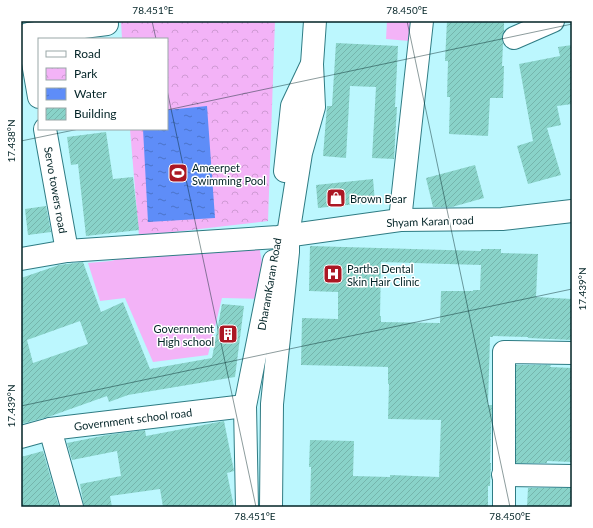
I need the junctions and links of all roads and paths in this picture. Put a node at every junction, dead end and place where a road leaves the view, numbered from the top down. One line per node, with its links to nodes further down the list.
1 (315, 21): 10 (street, DharamKaran Road)
2 (422, 21): 9 (street)
3 (553, 21): 5 (street)
4 (107, 24): 6 (street)
5 (514, 38)
6 (38, 91)
7 (45, 130): 11 (street, Servo towers road)
8 (572, 211): 9 (street, Shyam Karan road)
9 (400, 220): 10 (street, Shyam Karan road)
10 (283, 236): 11 (street, Shyam Karan road); 14 (street, DharamKaran Road); 21 (street, DharamKaran Road)
11 (67, 251): 12 (street, Shyam Karan road)
12 (21, 259)
13 (572, 353): 17 (street)
14 (245, 406): 15 (street, Government school road); 20 (street, DharamKaran Road)
15 (50, 429): 16 (street, Government school road); 19 (street)
16 (21, 437)
17 (503, 475): 18 (street); 22 (street)
18 (572, 476)
19 (72, 507)
20 (247, 507)
21 (271, 507)
22 (504, 507)

